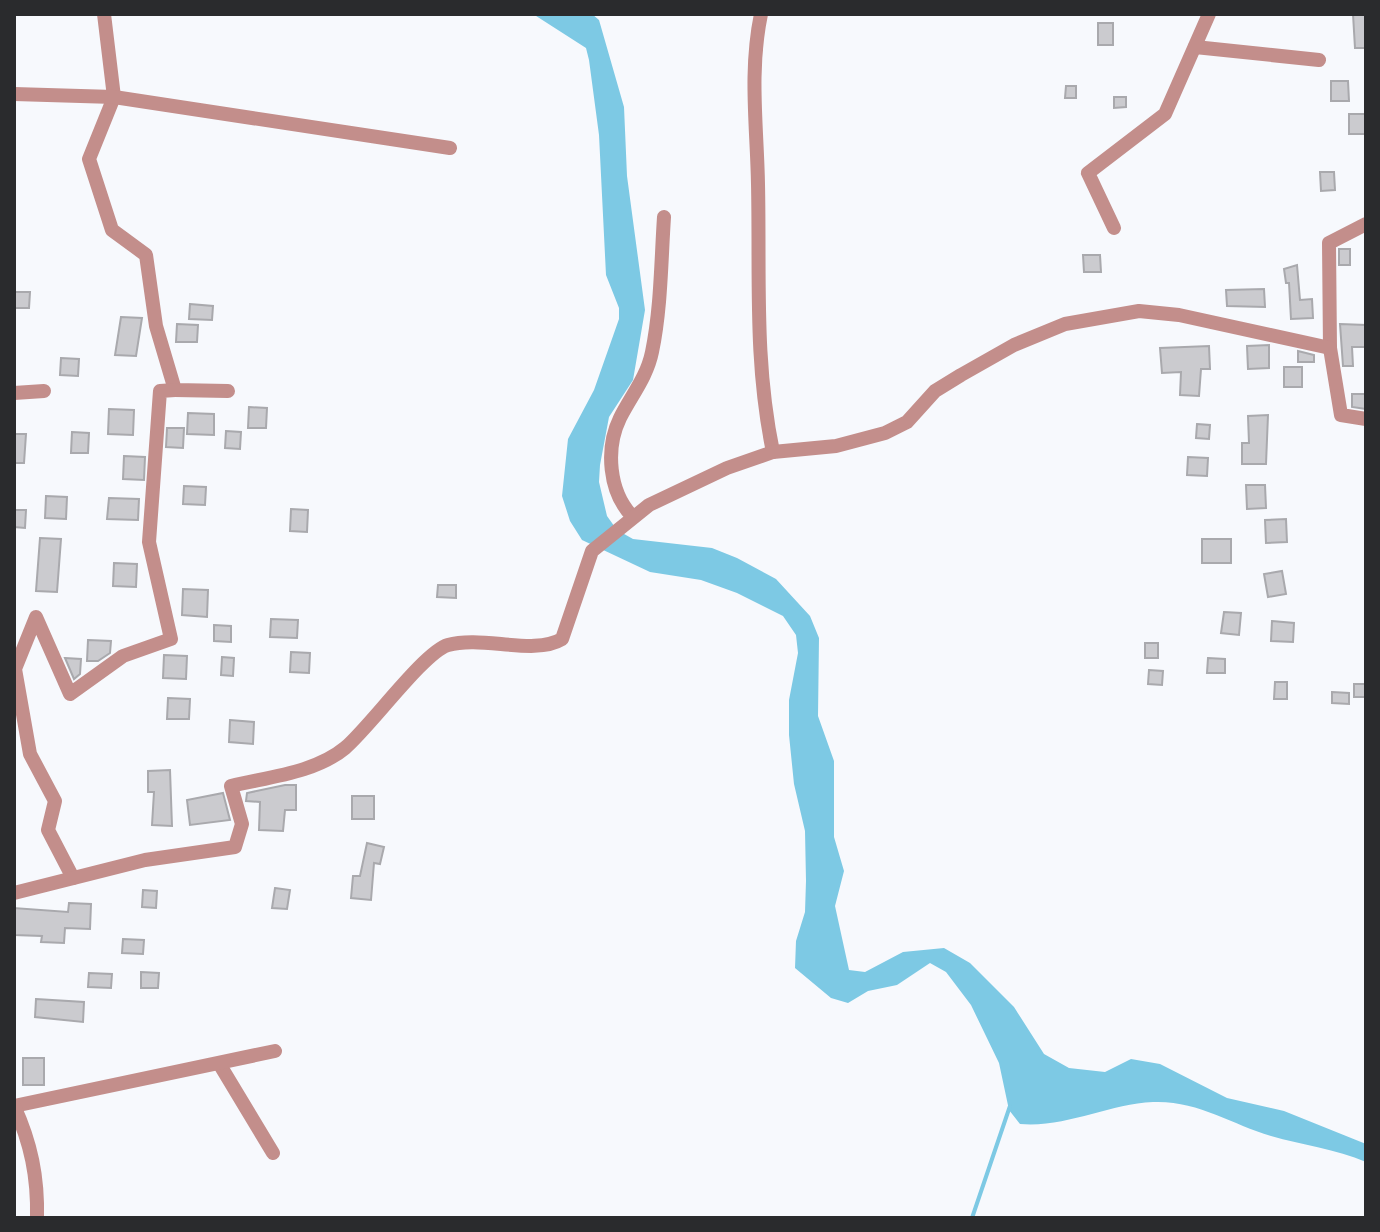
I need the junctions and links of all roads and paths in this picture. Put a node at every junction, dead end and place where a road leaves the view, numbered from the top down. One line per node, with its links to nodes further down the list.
1 (104, 14): 7 (street)
2 (761, 14): 18 (street)
3 (1209, 14): 4 (street)
4 (1195, 47): 5 (street); 11 (street)
5 (1319, 60)
6 (14, 94): 7 (street)
7 (114, 97): 8 (street); 13 (street)
8 (450, 148)
9 (664, 217): 19 (street)
10 (1366, 224): 12 (street)
11 (1114, 228)
12 (1330, 348): 17 (street); 18 (street)
13 (175, 390): 15 (street); 20 (street)
14 (44, 391): 16 (street)
15 (228, 391)
16 (14, 393)
17 (1366, 419)
18 (773, 452): 19 (street)
19 (628, 520): 20 (street)
20 (73, 878): 21 (street)
21 (14, 893)
22 (275, 1051): 23 (street)
23 (220, 1065): 24 (street); 25 (street)
24 (14, 1106): 26 (street)
25 (273, 1153)
26 (37, 1218)

